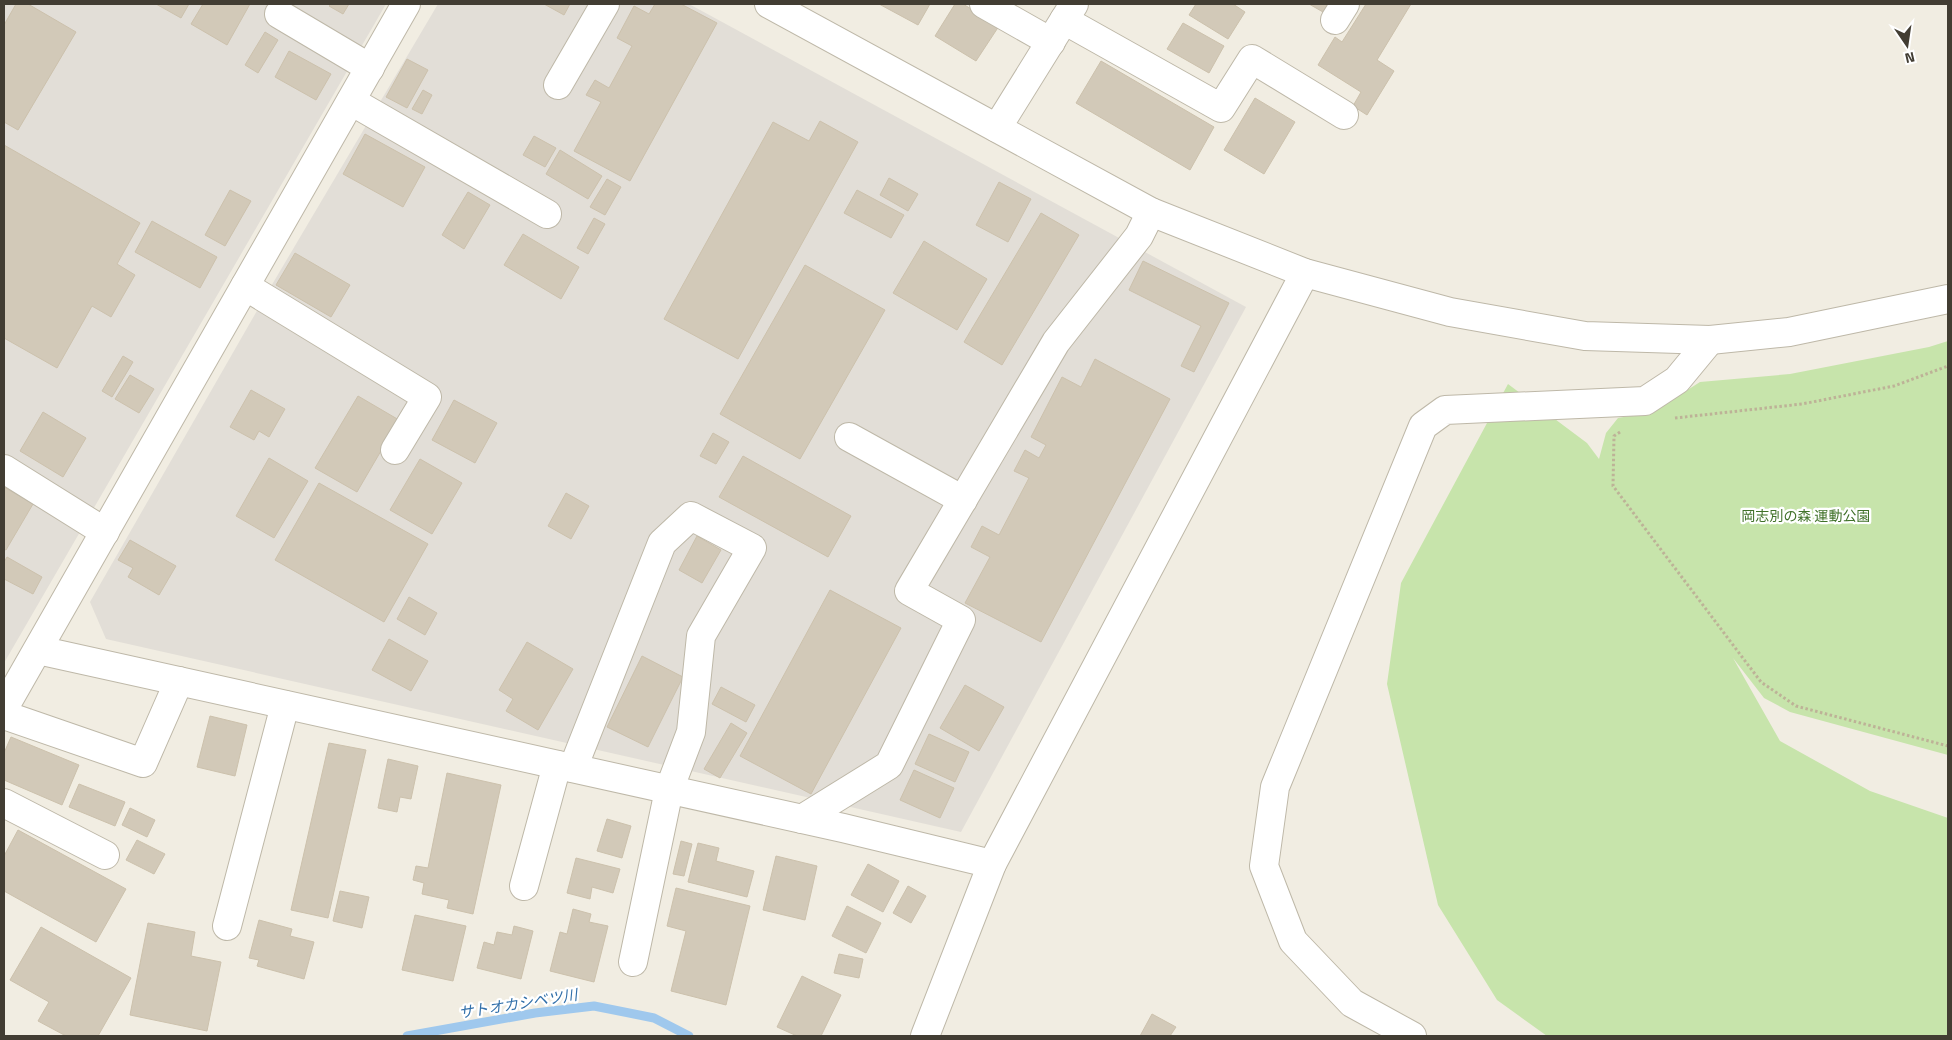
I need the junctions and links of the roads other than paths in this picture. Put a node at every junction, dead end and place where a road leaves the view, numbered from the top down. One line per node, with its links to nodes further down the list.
1 (406, 4): 7 (street)
2 (605, 4): 8 (street)
3 (769, 4): 11 (street)
4 (984, 4): 6 (street)
5 (279, 14): 7 (street)
6 (1063, 22): 10 (street); 11 (street)
7 (370, 68): 9 (street)
8 (558, 85)
9 (351, 101): 13 (street); 15 (street)
10 (1344, 115)
11 (997, 128): 12 (street)
12 (1151, 212): 14 (street); 21 (street)
13 (547, 214)
14 (1305, 273): 17 (street); 33 (street)
15 (245, 286): 19 (street); 22 (street)
16 (1948, 299): 17 (street)
17 (1710, 340): 38 (street)
18 (849, 437): 21 (street)
19 (395, 450)
20 (4, 469): 22 (street)
21 (964, 500): 31 (street)
22 (105, 532): 23 (street)
23 (38, 650): 24 (street); 26 (street)
24 (179, 681): 25 (street); 27 (street)
25 (285, 705): 28 (street); 35 (street)
26 (4, 708)
27 (4, 715)
28 (565, 767): 29 (street); 29 (street); 34 (street)
29 (669, 790): 31 (street); 36 (street)
30 (4, 803): 32 (street)
31 (802, 819): 33 (street)
32 (105, 855)
33 (992, 864): 37 (street)
34 (524, 886)
35 (227, 926)
36 (633, 962)
37 (925, 1036)
38 (1412, 1036)

